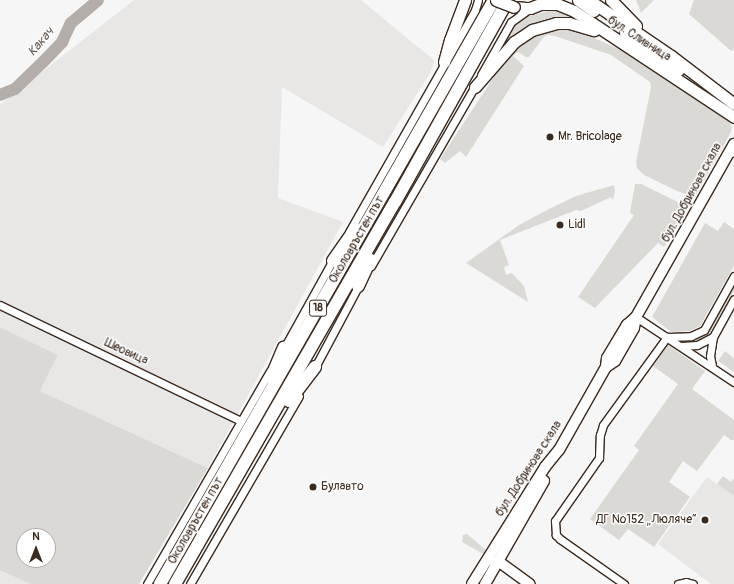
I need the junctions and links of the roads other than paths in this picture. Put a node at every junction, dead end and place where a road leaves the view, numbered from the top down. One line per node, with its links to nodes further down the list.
1 (465, 0): 11 (main road)
2 (478, 0): 11 (street, Околовръстен път)
3 (495, 0): 7 (main road, bridge); 19 (highway, Околовръстен път / 18)
4 (611, 0): 10 (main road)
5 (584, 1): 10 (main road, бул. Сливница); 12 (main road, бул. Сливница)
6 (546, 2): 8 (main road); 9 (main road, бул. Сливница)
7 (511, 4): 8 (main road); 20 (highway, Околовръстен път / 18)
8 (530, 8): 13 (street, Околовръстен път)
9 (610, 36): 13 (main road); 15 (main road, бул. Сливница)
10 (653, 44): 14 (main road, бул. Сливница)
11 (444, 62): 21 (street, Околовръстен път)
12 (674, 68): 14 (main road, бул. Сливница); 15 (main road, бул. Сливница)
13 (475, 86): 23 (street, Околовръстен път)
14 (712, 88): 16 (main road, бул. Сливница)
15 (697, 92): 17 (main road, бул. Сливница)
16 (734, 104)
17 (734, 117)
18 (733, 148): 26 (main road, бул. Добринова скала)
19 (391, 180): 21 (highway); 35 (highway, Околовръстен път / 18)
20 (395, 202): 23 (highway); 36 (highway, Околовръстен път / 18)
21 (333, 261): 30 (street, Околовръстен път)
22 (734, 276): 27 (street)
23 (358, 286): 31 (street, Околовръстен път)
24 (734, 299): 28 (street)
25 (0, 305): 34 (street, Шеовица)
26 (636, 317): 27 (street); 37 (main road, бул. Добринова скала)
27 (667, 337): 29 (street); 48 (street)
28 (713, 337): 29 (street); 32 (street)
29 (681, 346): 32 (street)
30 (284, 348): 34 (street, Околовръстен път); 35 (highway)
31 (315, 366): 36 (highway); 44 (street, Околовръстен път)
32 (712, 366): 33 (street)
33 (734, 382)
34 (241, 420): 41 (street, Околовръстен път)
35 (246, 436): 42 (highway, Околовръстен път / 18)
36 (258, 442): 43 (highway, Околовръстен път / 18)
37 (559, 450): 38 (main road, бул. Добринова скала); 40 (main road)
38 (494, 547): 39 (main road, бул. Добринова скала); 40 (main road)
39 (486, 560): 40 (main road); 45 (main road, бул. Добринова скала)
40 (498, 561): 46 (main road); 47 (main road)
41 (147, 584)
42 (160, 584)
43 (175, 584)
44 (190, 584)
45 (472, 584)
46 (485, 584)
47 (530, 584)
48 (624, 584)
49 (678, 584): 50 (street)
50 (693, 584)

